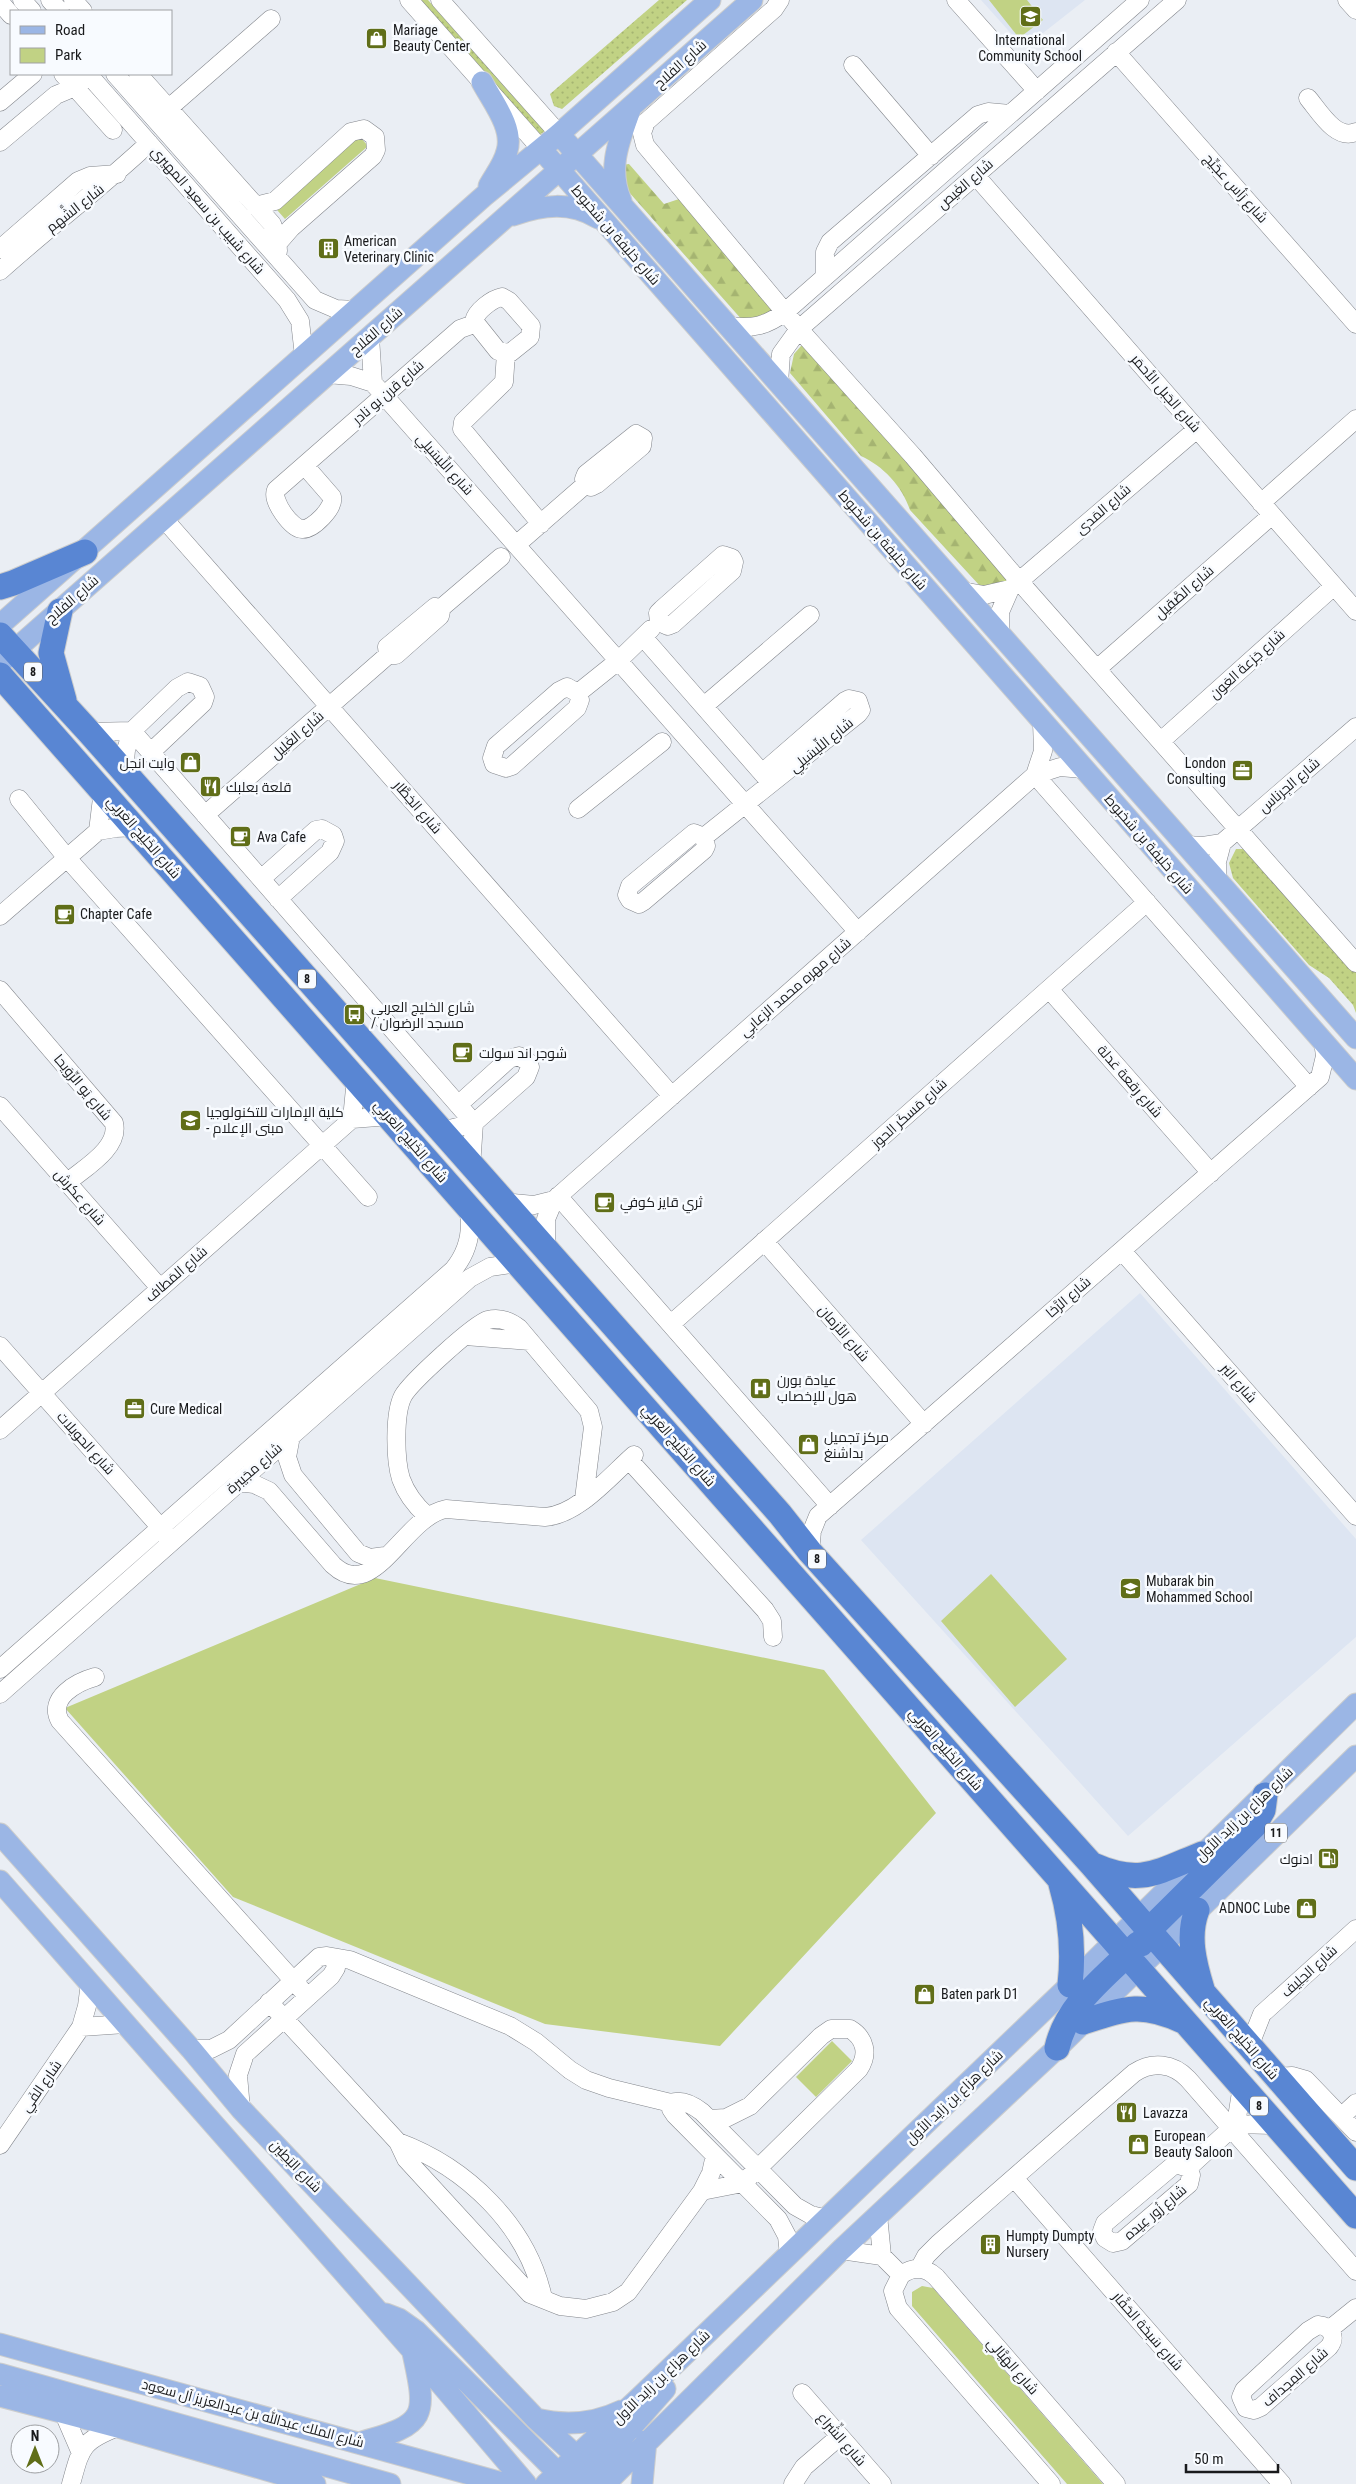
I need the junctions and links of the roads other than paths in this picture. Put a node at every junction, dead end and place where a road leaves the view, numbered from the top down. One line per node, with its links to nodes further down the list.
1 (22, 0): 14 (street)
2 (50, 0): 15 (street)
3 (73, 0): 16 (street)
4 (409, 0): 30 (street, شارع خليفة بن شخبوط)
5 (440, 0): 39 (street, شارع خليفة بن شخبوط)
6 (710, 0): 39 (main road, شارع الفلاح)
7 (752, 0): 23 (main road, شارع الفلاح)
8 (780, 0): 22 (street)
9 (956, 0): 31 (street)
10 (1140, 0): 31 (street, شارع الغَيص)
11 (1177, 0): 20 (street, شارع الغَيص)
12 (1347, 0): 17 (street)
13 (0, 2): 18 (street)
14 (31, 10)
15 (59, 10)
16 (83, 10)
17 (1356, 10)
18 (10, 14)
19 (271, 19): 34 (street)
20 (1116, 52): 46 (street, شارع الغَيص); 60 (street, شارع رَأس عجَيِّج)
21 (853, 65): 44 (street)
22 (709, 66): 23 (street); 58 (street)
23 (676, 69): 35 (main road, شارع الفلاح)
24 (32, 75): 33 (street)
25 (85, 75): 29 (street, شارع شبيب بن سعيد المهيري)
26 (89, 75): 41 (street, شارع شبيب بن سعيد المهيري)
27 (116, 75): 54 (street, شارع شبيب بن سعيد المهيري)
28 (139, 75): 34 (street)
29 (69, 80): 37 (street); 40 (street, شارع شبيب بن سعيد المهيري)
30 (482, 82): 42 (street, شارع خليفة بن شخبوط); 48 (main road)
31 (1036, 91): 36 (street, شارع الغَيص)
32 (1308, 98): 38 (street)
33 (0, 102)
34 (169, 108): 49 (street)
35 (630, 109): 43 (main road, شارع الفلاح); 50 (main road)
36 (1010, 114): 44 (street); 56 (street, شارع الغَيص)
37 (113, 130)
38 (1356, 132)
39 (559, 134): 42 (main road, شارع الفلاح); 43 (main road, شارع خليفة بن شخبوط)
40 (0, 142)
41 (149, 143): 47 (street, شارع الشَّهم); 65 (street, شارع شبيب بن سعيد المهيري)
42 (541, 149): 45 (main road, شارع خليفة بن شخبوط); 48 (main road, شارع الفلاح)
43 (576, 155): 45 (main road, شارع الفلاح); 50 (main road, شارع خليفة بن شخبوط)
44 (930, 156): 56 (street)
45 (558, 170): 51 (main road, شارع الفلاح); 52 (main road, شارع خليفة بن شخبوط)
46 (976, 176): 62 (street, شارع الغَيص); 70 (street, شارع الجَبل الأحمَر)
47 (97, 182): 53 (street); 55 (street, شارع الشَّهم)
48 (484, 196): 57 (main road, شارع الفلاح)
49 (255, 206): 54 (street); 54 (street)
50 (623, 206): 61 (main road, شارع خليفة بن شخبوط)
51 (505, 218): 52 (main road); 63 (main road, شارع الفلاح)
52 (604, 221): 99 (main road, شارع خليفة بن شخبوط)
53 (0, 249)
54 (278, 251): 57 (street, شارع شبيب بن سعيد المهيري)
55 (0, 271)
56 (825, 277): 58 (street, شارع الغَيص)
57 (356, 310): 65 (main road, شارع الفلاح)
58 (785, 312): 61 (street, شارع الغَيص); 62 (street)
59 (474, 324): 64 (street); 64 (street, شارع قرن بو نادر); 68 (street, شارع قرن بو نادر)
60 (1356, 324)
61 (729, 326): 67 (main road, شارع خليفة بن شخبوط)
62 (799, 329): 67 (street, شارع الغَيص); 79 (street)
63 (370, 338): 66 (main road, شارع الفلاح); 68 (street)
64 (506, 353): 75 (street)
65 (304, 356): 77 (main road, شارع الفلاح)
66 (327, 374): 68 (street); 74 (main road, شارع الفلاح)
67 (779, 383): 82 (main road, شارع خليفة بن شخبوط)
68 (379, 389): 71 (street, شارع قرن بو نادر); 76 (street, شارع اللِّيسَيلِي)
69 (1356, 419): 73 (street, شارع الصَّقِيل)
70 (1196, 429): 73 (street, شارع الجَبل الأحمَر); 79 (street, شارع المَدى)
71 (305, 466)
72 (586, 484): 75 (street)
73 (1267, 509): 80 (street, شارع الجَبل الأحمَر); 92 (street, شارع الصَّقِيل)
74 (164, 519): 84 (main road, شارع الفلاح); 97 (street, شارع الخِطَّار)
75 (541, 524): 76 (street)
76 (516, 545): 91 (street, شارع اللِّيسَيلِي)
77 (85, 552): 81 (highway); 87 (main road, شارع الفلاح)
78 (501, 557): 97 (street, شارع الغَلِيل)
79 (1014, 585): 82 (street, شارع المَدى); 88 (street, شارع المَدى); 92 (street)
80 (1334, 586): 83 (street, شارع الجَبل الأحمَر); 104 (street, شارع جَزعة العَون)
81 (0, 587)
82 (962, 591): 88 (main road, شارع خليفة بن شخبوط)
83 (1354, 603)
84 (60, 611): 90 (main road, شارع الفلاح); 98 (highway)
85 (810, 615): 96 (street)
86 (659, 622): 89 (street)
87 (0, 625)
88 (1000, 634): 121 (main road, شارع خليفة بن شخبوط)
89 (643, 637): 91 (street); 96 (street)
90 (5, 649): 98 (highway, شارع الخَلِيج العَربِي / 8)
91 (618, 660): 94 (street); 113 (street, شارع اللِّيسَيلِي)
92 (1097, 669): 104 (street)
93 (0, 675): 100 (highway, شارع الخَلِيج العَربِي / 8)
94 (578, 692): 94 (street)
95 (0, 703): 100 (highway)
96 (704, 706): 110 (street)
97 (329, 707): 115 (street, شارع الغَلِيل); 137 (street, شارع الخِطَّار)
98 (66, 709): 103 (highway, شارع الخَلِيج العَربِي / 8)
99 (1042, 722): 107 (main road, شارع خليفة بن شخبوط); 109 (street, شارع مهره محمد الزعابي)
100 (46, 725): 111 (highway, شارع الخَلِيج العَربِي / 8)
101 (1356, 726): 117 (street, شارع الجِرناس)
102 (132, 731): 103 (street); 106 (street); 106 (street); 108 (street)
103 (89, 732): 108 (highway, شارع الخَلِيج العَربِي / 8)
104 (1160, 741): 117 (street)
105 (662, 742): 114 (street)
106 (150, 752): 115 (street)
107 (1083, 769): 109 (street, شارع مهره محمد الزعابي); 133 (main road, شارع خليفة بن شخبوط)
108 (124, 772): 143 (highway, شارع الخَلِيج العَربِي / 8)
109 (1035, 775): 126 (street); 128 (street, شارع مهره محمد الزعابي)
110 (767, 779): 110 (street, شارع اللِّيسَيلِي); 113 (street, شارع اللِّيسَيلِي)
111 (103, 790): 116 (highway, شارع الخَلِيج العَربِي / 8); 118 (street)
112 (19, 799): 122 (street)
113 (746, 805): 119 (street, شارع اللِّيسَيلِي); 128 (street, شارع اللِّيسَيلِي)
114 (578, 809)
115 (206, 815): 123 (street)
116 (136, 827): 118 (street); 135 (highway, شارع الخَلِيج العَربِي / 8)
117 (1238, 829): 120 (street, شارع الجِرناس); 129 (street)
118 (98, 831): 122 (street)
119 (704, 837)
120 (1222, 843): 121 (street); 124 (street)
121 (1186, 845): 124 (main road, شارع خليفة بن شخبوط)
122 (67, 858): 127 (street); 144 (street)
123 (261, 879): 125 (street); 125 (street)
124 (1217, 880): 132 (main road, شارع خليفة بن شخبوط)
125 (278, 899): 138 (street)
126 (1147, 902): 130 (street, شارع مَسكَر الحوز); 136 (street)
127 (0, 916)
128 (858, 932): 137 (street, شارع مهره محمد الزعابي)
129 (1356, 963)
130 (1049, 989): 146 (street, شارع رِقعة عَدلة); 152 (street, شارع مَسكَر الحوز)
131 (0, 990): 147 (street, شارع يَو الرِّوَيحا)
132 (1356, 1038)
133 (1323, 1041): 134 (main road, شارع خليفة بن شخبوط); 136 (street)
134 (1354, 1077): 136 (street)
135 (356, 1078): 140 (highway, شارع الخَلِيج العَربِي / 8); 141 (street)
136 (1315, 1082): 146 (street, شارع الرَّخا)
137 (672, 1096): 149 (street, شارع مهره محمد الزعابي)
138 (458, 1105): 142 (street); 142 (street, شارع الخَلِيج العَربِي)
139 (0, 1106): 147 (street, شارع عكرش)
140 (390, 1116): 141 (street); 151 (highway, شارع الخَلِيج العَربِي / 8)
141 (352, 1119): 144 (street, شارع المَطاف)
142 (474, 1123): 143 (street, شارع الخَلِيج العَربِي); 145 (street)
143 (441, 1131): 145 (highway, شارع الخَلِيج العَربِي / 8)
144 (322, 1145): 148 (street); 156 (street, شارع المَطاف)
145 (472, 1167): 150 (highway, شارع الخَلِيج العَربِي / 8)
146 (1211, 1173): 154 (street, شارع الرَّخا)
147 (68, 1182): 156 (street, شارع عكرش)
148 (368, 1197)
149 (556, 1198): 150 (street); 153 (street, شارع مهره محمد الزعابي); 157 (street)
150 (503, 1202): 153 (highway, شارع الخَلِيج العَربِي / 8)
151 (468, 1205): 155 (highway, شارع الخَلِيج العَربِي / 8); 171 (street, شارع مجَيبرة)
152 (764, 1241): 157 (street, شارع مَسكَر الحوز); 160 (street, شارع الأزمان)
153 (546, 1250): 168 (highway, شارع الخَلِيج العَربِي / 8)
154 (1122, 1251): 160 (street, شارع الرَّخا); 170 (street, شارع البَر)
155 (518, 1263): 162 (street, شارع مجَيبرة); 182 (highway, شارع الخَلِيج العَربِي / 8)
156 (160, 1288): 159 (street, شارع المَطاف)
157 (671, 1324): 167 (street)
158 (0, 1346): 159 (street, شارع الحويلات)
159 (41, 1392): 161 (street, شارع المَطاف); 171 (street, شارع الحويلات)
160 (924, 1424): 167 (street, شارع الرَّخا)
161 (0, 1430)
162 (291, 1436): 165 (street, شارع مجَيبرة); 173 (street)
163 (590, 1458): 164 (street); 166 (street); 169 (street)
164 (614, 1472): 166 (street); 176 (street)
165 (239, 1482): 171 (street, شارع مجَيبرة); 175 (street)
166 (584, 1499): 169 (street)
167 (824, 1512): 168 (street); 172 (street)
168 (780, 1514): 172 (highway, شارع الخَلِيج العَربِي / 8)
169 (427, 1516): 174 (street)
170 (1356, 1516)
171 (166, 1534): 177 (street, شارع مجَيبرة); 179 (street, شارع مجَيبرة)
172 (810, 1552): 186 (highway, شارع الخَلِيج العَربِي / 8)
173 (358, 1553): 174 (street); 175 (street)
174 (385, 1556): 175 (street)
175 (344, 1573)
176 (773, 1637)
177 (0, 1669)
178 (95, 1677): 193 (street)
179 (0, 1694)
180 (1356, 1704): 183 (main road, شارع هزاع بن زايد الأول / 11)
181 (1351, 1766): 189 (main road, شارع هزاع بن زايد الأول / 11)
182 (973, 1780): 188 (highway, شارع الخَلِيج العَربِي / 8); 191 (highway)
183 (1265, 1795): 185 (main road, شارع هزاع بن زايد الأول / 11); 191 (highway)
184 (0, 1834): 207 (main road, شارع البَطِين)
185 (1202, 1854): 186 (highway); 191 (main road, شارع هزاع بن زايد الأول / 11)
186 (1092, 1865): 191 (highway, شارع الخَلِيج العَربِي / 8)
187 (0, 1881): 194 (main road)
188 (1060, 1882): 191 (highway, شارع الخَلِيج العَربِي / 8); 195 (highway)
189 (1197, 1910): 191 (main road, شارع هزاع بن زايد الأول / 11); 196 (highway)
190 (1356, 1930): 199 (street, شارع الحِلِيف)
191 (1139, 1943): 195 (main road, شارع هزاع بن زايد الأول / 11); 196 (highway, شارع الخَلِيج العَربِي / 8); 202 (main road, شارع هزاع بن زايد الأول / 11); 203 (highway, شارع الخَلِيج العَربِي / 8); 206 (highway); 208 (highway)
192 (334, 1958): 193 (street); 197 (street); 211 (street)
193 (293, 1980): 197 (street); 198 (street)
194 (90, 1983): 204 (main road); 205 (street, شارع الفَي)
195 (1070, 1985): 232 (main road, شارع هزاع بن زايد الأول / 11)
196 (1204, 1993): 201 (highway, شارع الخَلِيج العَربِي / 8)
197 (308, 1997): 200 (street)
198 (269, 2002): 200 (street); 207 (street)
199 (1262, 2014): 201 (street); 208 (street, شارع الحِلِيف)
200 (284, 2018): 212 (street); 219 (street)
201 (1224, 2018): 208 (highway, شارع الخَلِيج العَربِي / 8)
202 (1083, 2022): 203 (highway); 206 (main road, شارع هزاع بن زايد الأول / 11)
203 (1186, 2022): 209 (highway, شارع الخَلِيج العَربِي / 8)
204 (125, 2024): 205 (street); 243 (main road)
205 (81, 2027): 220 (street, شارع الفَي)
206 (1056, 2048): 230 (main road, شارع هزاع بن زايد الأول / 11)
207 (190, 2049): 212 (main road, شارع البَطِين)
208 (1263, 2063): 214 (street); 224 (highway, شارع الخَلِيج العَربِي / 8)
209 (1242, 2086): 215 (highway, شارع الخَلِيج العَربِي / 8); 217 (street)
210 (1356, 2103): 214 (street)
211 (671, 2104): 213 (street); 216 (street)
212 (241, 2109): 254 (main road, شارع البَطِين)
213 (705, 2116): 216 (street); 226 (street); 226 (street)
214 (1342, 2116): 218 (street)
215 (1276, 2125): 217 (street); 231 (highway, شارع الخَلِيج العَربِي / 8)
216 (686, 2126): 221 (street)
217 (1234, 2126): 223 (street, شارع زُور عِيده); 227 (street); 239 (street)
218 (1356, 2132)
219 (398, 2142): 222 (street); 225 (street)
220 (0, 2145)
221 (715, 2155): 228 (street); 229 (street)
222 (429, 2156): 225 (street); 241 (street)
223 (1188, 2168): 233 (street, شارع زُور عِيده); 233 (street, شارع زُور عِيده)
224 (1356, 2168)
225 (416, 2169): 241 (street)
226 (758, 2169): 228 (street); 232 (street)
227 (1014, 2178): 237 (street, شارع سَبخة الحَفَّار); 238 (street)
228 (743, 2183): 229 (street); 235 (street)
229 (702, 2191): 241 (street)
230 (878, 2215): 234 (main road, شارع هزاع بن زايد الأول / 11); 236 (street)
231 (1356, 2216)
232 (826, 2219): 235 (main road, شارع هزاع بن زايد الأول / 11)
233 (1105, 2238): 237 (street, شارع زُور عِيده)
234 (841, 2250): 236 (street); 258 (main road, شارع هزاع بن زايد الأول / 11)
235 (789, 2255): 247 (main road, شارع هزاع بن زايد الأول / 11)
236 (882, 2256): 240 (street)
237 (1084, 2258): 255 (street, شارع سَبخة الحَفَّار)
238 (919, 2269): 240 (street); 271 (street, شارع الهَيَّالي)
239 (1356, 2271)
240 (901, 2275): 270 (street)
241 (530, 2282)
242 (1356, 2308): 244 (street, شارع المِجداف)
243 (376, 2311): 246 (main road); 261 (main road)
244 (1330, 2329): 252 (street, شارع المِجداف); 252 (street, شارع المِجداف)
245 (0, 2344): 259 (main road, شارع الملك عبدالله بن عبدالعزيز آل سعود)
246 (412, 2350): 259 (main road); 266 (main road)
247 (676, 2364): 251 (main road, شارع هزاع بن زايد الأول / 11); 261 (main road)
248 (0, 2374): 265 (main road, شارع الملك عبدالله بن عبدالعزيز آل سعود)
249 (802, 2393): 257 (street, شارع الشِّراع)
250 (0, 2396): 253 (main road)
251 (635, 2402): 254 (main road); 261 (main road, شارع هزاع بن زايد الأول / 11)
252 (1243, 2405): 255 (street, شارع المِجداف)
253 (64, 2414): 256 (main road); 260 (street)
254 (536, 2419): 261 (main road, شارع البَطِين)
255 (1225, 2419): 272 (street, شارع سَبخة الحَفَّار)
256 (118, 2427): 260 (street); 264 (main road)
257 (840, 2436): 268 (street); 269 (street, شارع الشِّراع)
258 (646, 2441): 261 (main road, شارع هزاع بن زايد الأول / 11); 267 (main road)
259 (362, 2442): 262 (main road, شارع الملك عبدالله بن عبدالعزيز آل سعود)
260 (80, 2451): 263 (street)
261 (582, 2478)
262 (496, 2482)
263 (71, 2484)
264 (314, 2484)
265 (390, 2484)
266 (526, 2484)
267 (642, 2484)
268 (793, 2484)
269 (882, 2484)
270 (1051, 2484)
271 (1116, 2484)
272 (1282, 2484)

